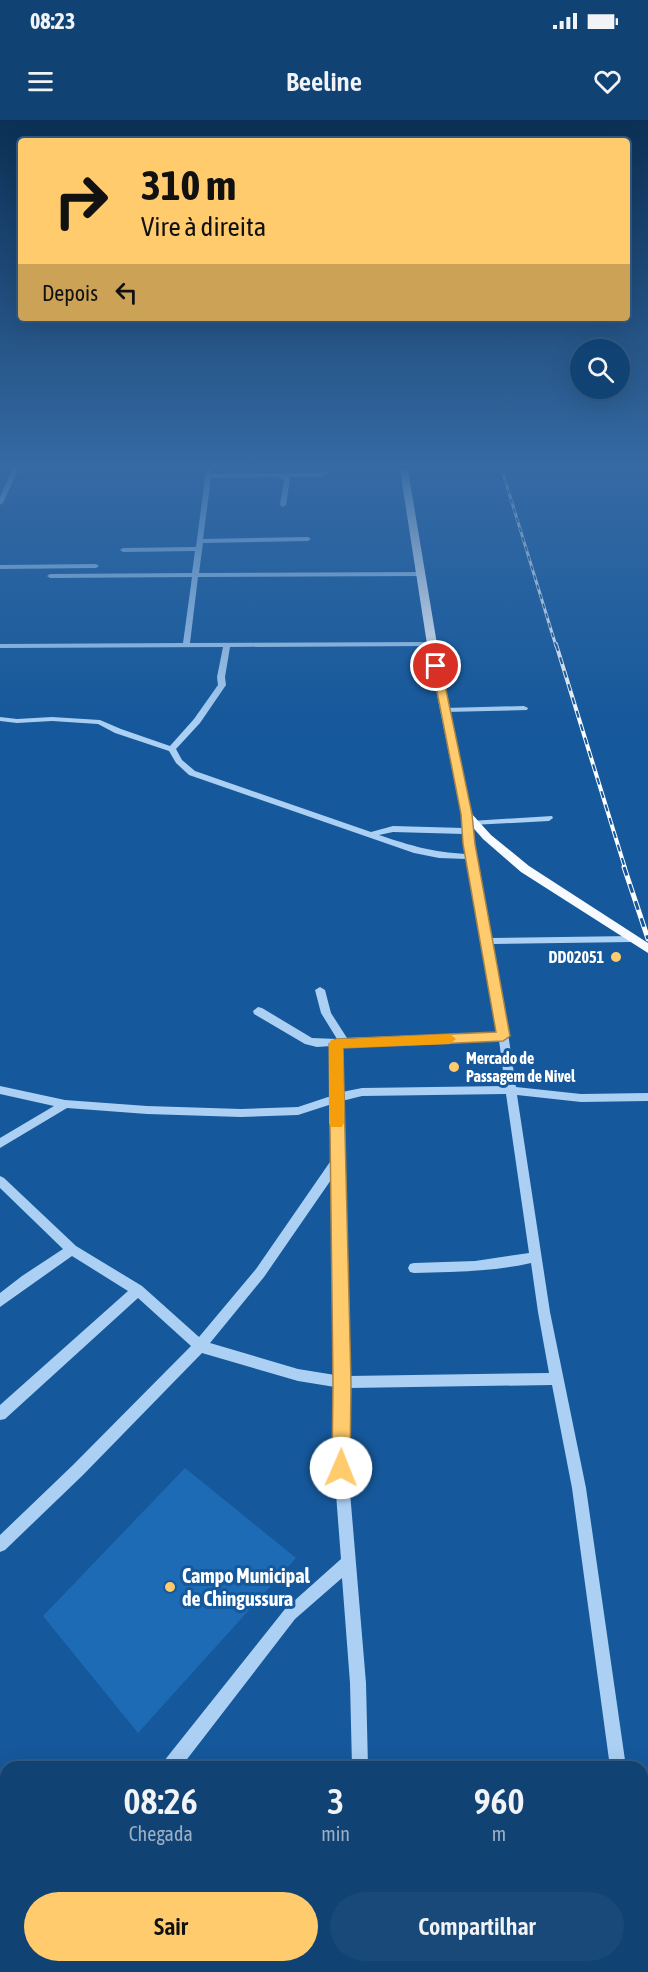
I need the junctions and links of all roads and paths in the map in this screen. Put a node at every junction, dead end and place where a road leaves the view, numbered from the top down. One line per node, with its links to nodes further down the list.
1 (197, 556): 7 (street)
2 (419, 556): 5 (main road)
3 (96, 566): 4 (street)
4 (0, 567)
5 (422, 574): 7 (street); 8 (main road)
6 (50, 576): 7 (street)
7 (194, 576): 9 (street)
8 (432, 644): 10 (street); 13 (main road)
9 (186, 645): 10 (street); 11 (street)
10 (227, 645): 15 (street)
11 (0, 646)
12 (524, 708): 13 (street)
13 (444, 710): 17 (main road)
14 (0, 719): 15 (street)
15 (171, 749): 18 (street)
16 (549, 818): 17 (street)
17 (469, 823): 18 (street); 19 (street); 20 (main road)
18 (369, 835): 19 (street)
19 (471, 857): 21 (street)
20 (632, 939): 21 (street); 22 (main road)
21 (486, 941): 25 (street)
22 (648, 949)
23 (320, 990): 26 (street)
24 (258, 1011): 26 (street)
25 (503, 1036): 26 (street); 28 (street)
26 (340, 1043): 30 (street)
27 (0, 1090): 31 (street)
28 (511, 1090): 29 (street); 30 (street); 36 (street)
29 (648, 1097)
30 (336, 1098): 31 (street); 33 (street)
31 (65, 1104): 32 (street)
32 (0, 1144)
33 (337, 1161): 40 (street); 42 (street)
34 (0, 1181): 35 (street)
35 (72, 1250): 38 (street); 39 (street)
36 (536, 1257): 37 (street); 41 (street)
37 (414, 1268)
38 (138, 1290): 40 (street); 43 (street)
39 (0, 1301)
40 (200, 1346): 42 (street); 44 (street)
41 (557, 1379): 42 (street); 48 (street)
42 (342, 1383): 45 (street)
43 (0, 1414)
44 (0, 1545)
45 (348, 1563): 46 (street); 47 (street)
46 (175, 1761)
47 (360, 1761)
48 (617, 1761)

